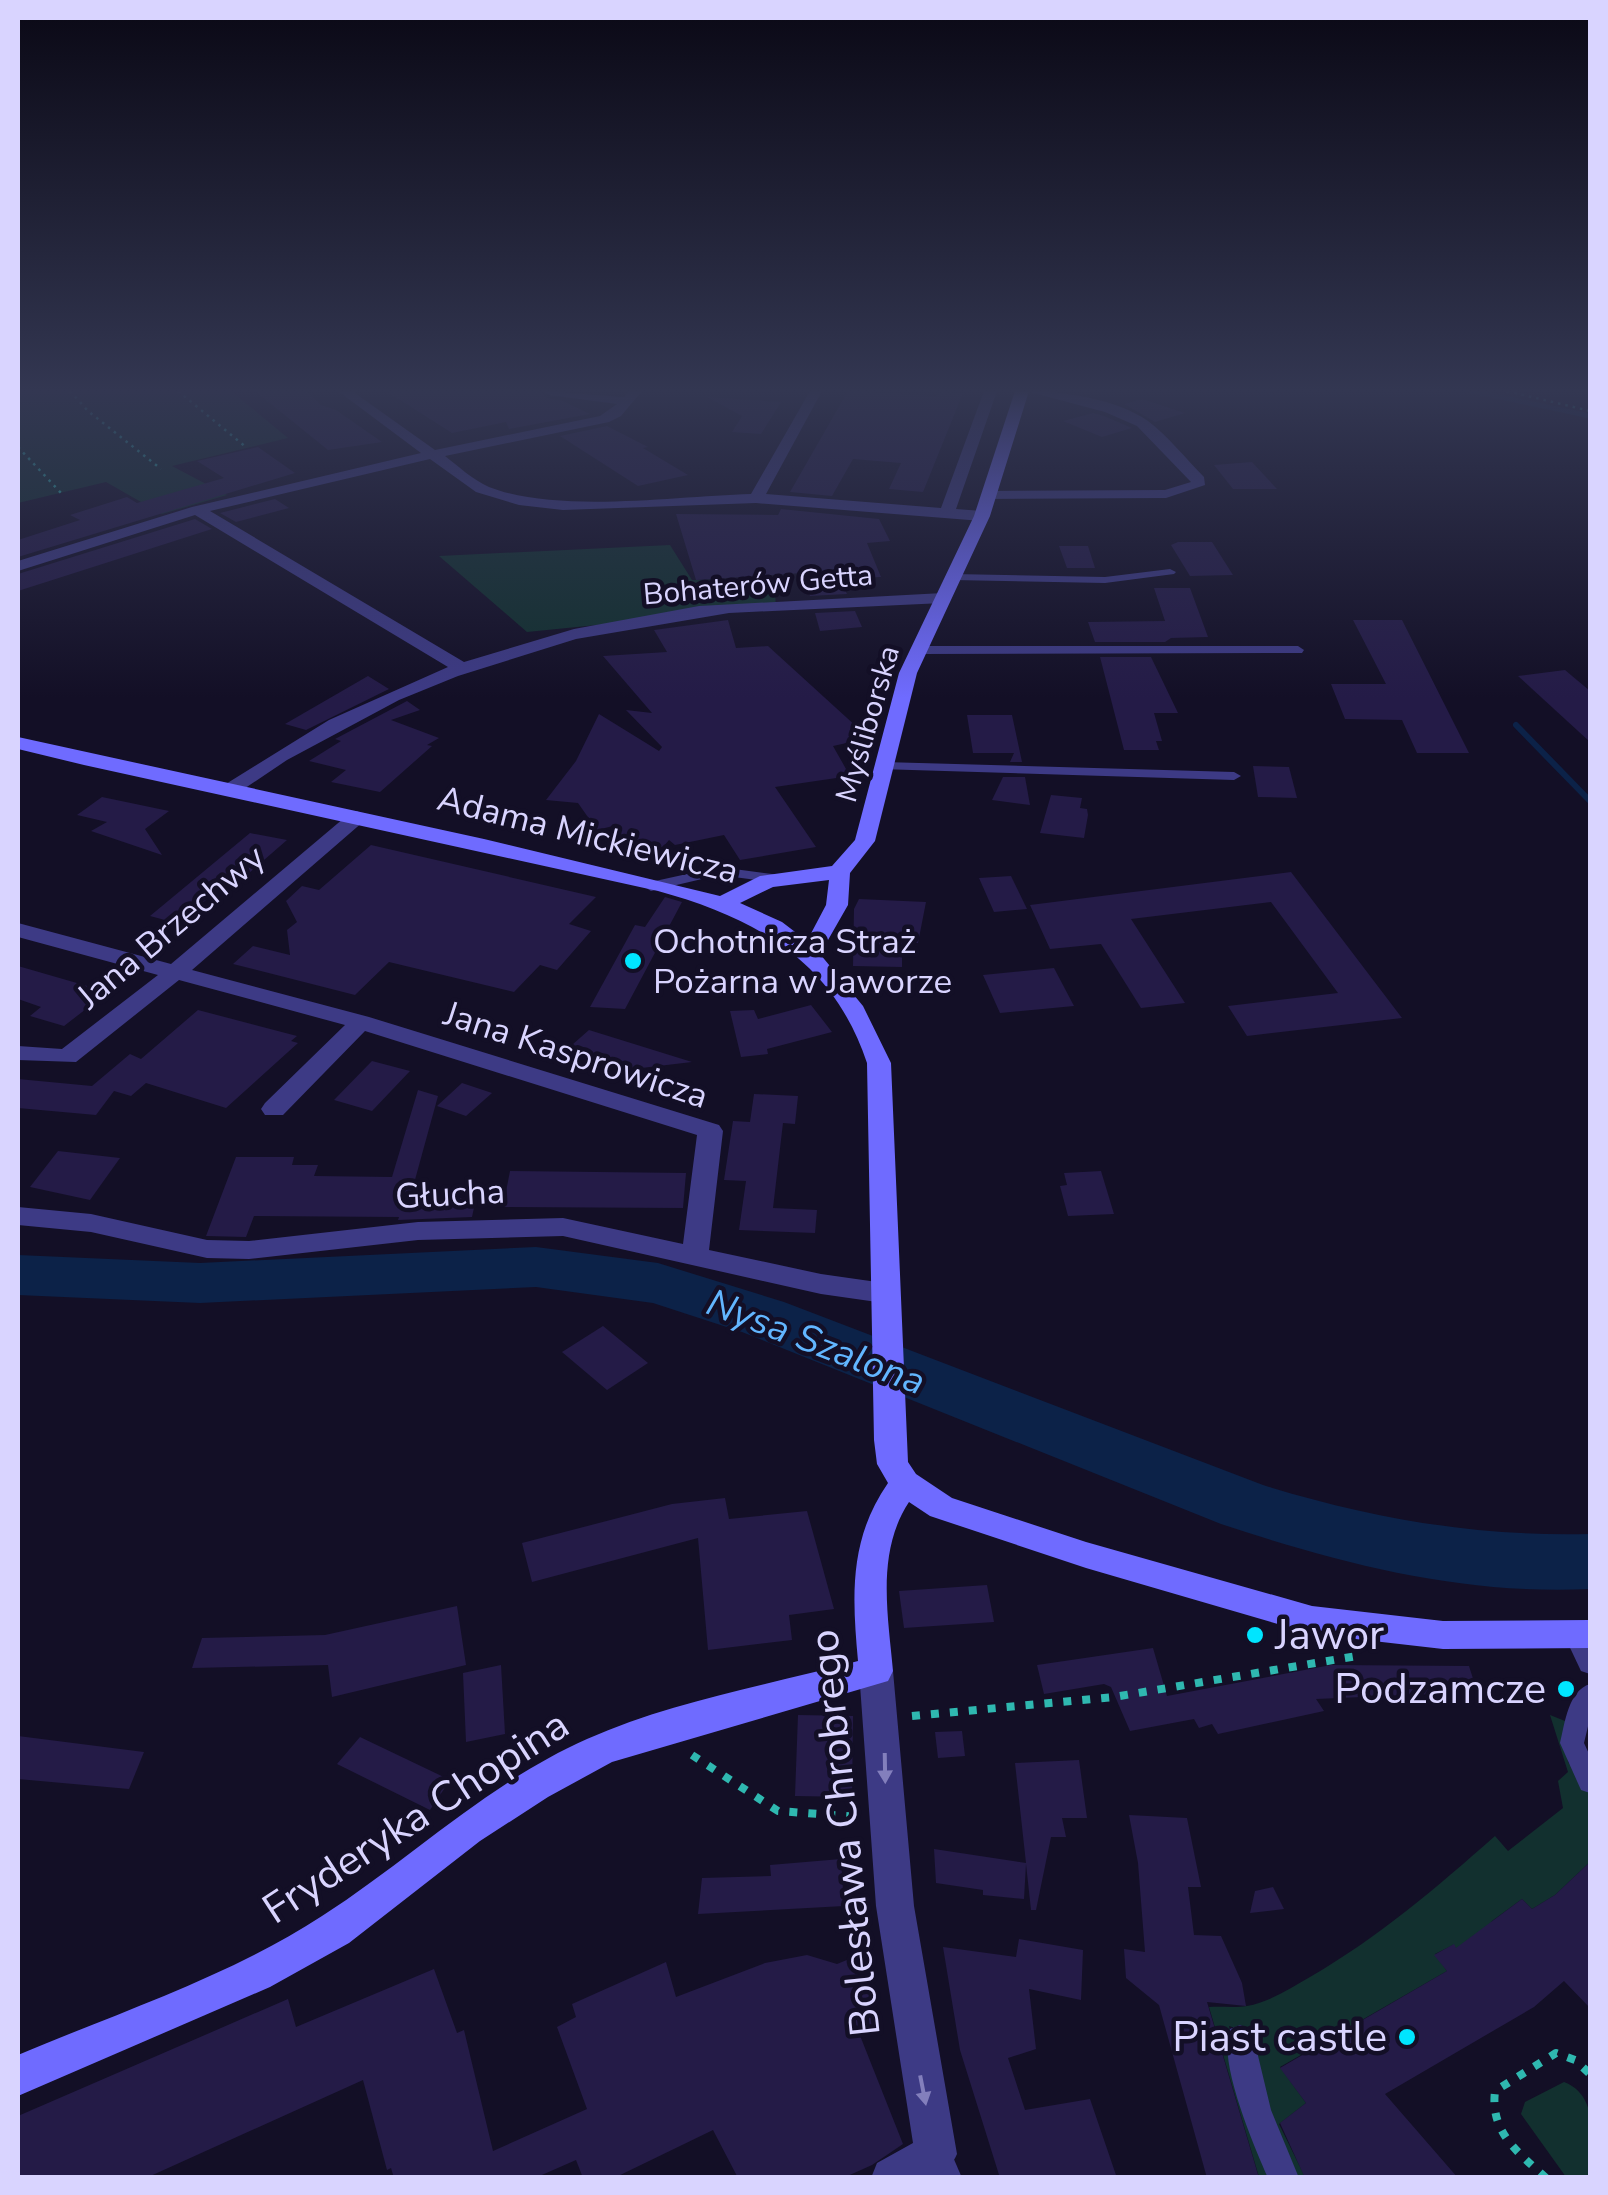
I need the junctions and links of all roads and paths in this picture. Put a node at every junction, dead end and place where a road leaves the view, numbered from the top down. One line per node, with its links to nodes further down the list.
1 (262, 493): 8 (street)
2 (498, 493): 7 (street)
3 (759, 493): 7 (street)
4 (955, 493): 9 (street)
5 (1171, 493): 6 (street)
6 (989, 496): 10 (street, Myśliborska)
7 (756, 498): 9 (street)
8 (198, 510): 11 (street); 17 (street)
9 (948, 513): 10 (street)
10 (982, 516): 13 (street, Myśliborska)
11 (18, 566)
12 (1170, 572): 13 (lane)
13 (953, 578): 14 (street, Myśliborska)
14 (943, 598): 15 (street, Myśliborska); 17 (street, Bohaterów Getta)
15 (919, 650): 16 (lane); 19 (street, Myśliborska)
16 (1298, 650)
17 (464, 668): 21 (street, Bohaterów Getta)
18 (18, 743): 21 (street, Adama Mickiewicza)
19 (884, 766): 20 (lane); 23 (street, Myśliborska)
20 (1234, 776)
21 (228, 791): 22 (street, Adama Mickiewicza)
22 (357, 817): 25 (street, Adama Mickiewicza); 29 (street, Jana Brzechwy)
23 (839, 872): 24 (street); 28 (street, Myśliborska)
24 (780, 879): 25 (lane); 26 (street)
25 (650, 886): 26 (street, Adama Mickiewicza)
26 (721, 904): 28 (street, Adama Mickiewicza)
27 (18, 930): 29 (street, Jana Kasprowicza)
28 (810, 954): 35 (street, Adama Mickiewicza)
29 (173, 974): 30 (street, Jana Kasprowicza); 31 (street, Jana Brzechwy)
30 (362, 1022): 32 (street); 34 (street, Jana Kasprowicza)
31 (18, 1054)
32 (274, 1109)
33 (18, 1216): 34 (street, Głucha)
34 (696, 1256): 35 (street, Głucha)
35 (884, 1300): 36 (street, Adama Mickiewicza)
36 (905, 1483): 37 (street); 39 (street, Bolesława Chrobrego)
37 (1586, 1644)
38 (1366, 1655): 41 (path)
39 (876, 1671): 42 (street, Fryderyka Chopina); 44 (street, Bolesława Chrobrego, one-way to 44)
40 (1590, 1694): 43 (lane)
41 (909, 1716)
42 (657, 1730): 44 (path); 47 (street, Fryderyka Chopina)
43 (1590, 1782)
44 (886, 1817): 48 (street, Bolesława Chrobrego, one-way to 48)
45 (1240, 2039): 50 (lane)
46 (1590, 2074): 51 (path)
47 (18, 2076)
48 (941, 2166): 49 (street)
49 (892, 2178)
50 (1284, 2178)
51 (1546, 2178)

